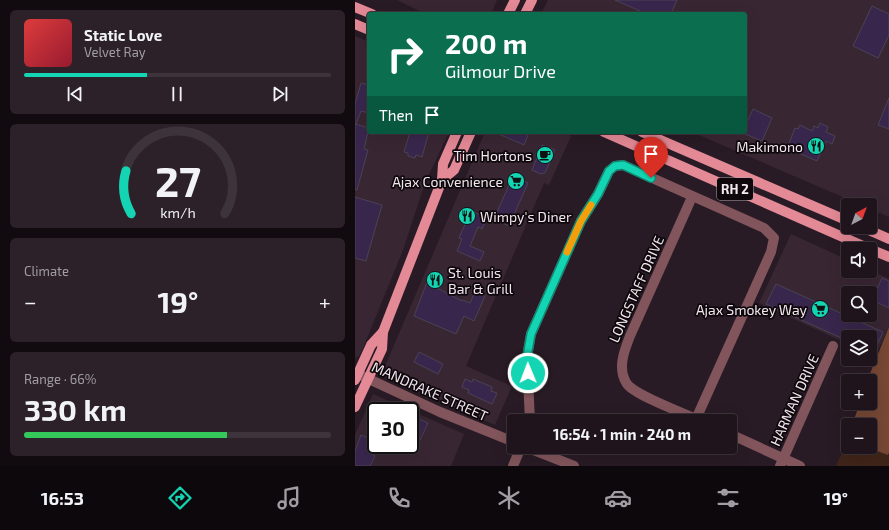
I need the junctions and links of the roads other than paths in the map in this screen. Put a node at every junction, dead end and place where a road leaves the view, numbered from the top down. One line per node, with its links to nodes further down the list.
1 (515, 0): 5 (main road)
2 (532, 0): 6 (main road)
3 (355, 7): 4 (main road)
4 (367, 12)
5 (509, 12)
6 (526, 12)
7 (355, 24): 8 (main road)
8 (367, 29)
9 (456, 134): 13 (main road)
10 (470, 134): 13 (main road)
11 (609, 134): 18 (main road, RH 2)
12 (647, 134): 15 (main road, RH 2)
13 (442, 180): 21 (main road)
14 (693, 197): 26 (street); 27 (street, LONGSTAFF DRIVE); 28 (street)
15 (841, 218)
16 (877, 234): 17 (main road)
17 (889, 239)
18 (854, 242)
19 (877, 252): 20 (main road, RH 2)
20 (889, 257)
21 (383, 332): 23 (main road); 24 (main road)
22 (833, 346): 33 (street, HARMAN DRIVE)
23 (356, 375): 24 (street, MANDRAKE STREET)
24 (368, 379): 25 (main road); 30 (street, MANDRAKE STREET)
25 (355, 407)
26 (530, 414)
27 (685, 414)
28 (702, 414)
29 (737, 438): 33 (street)
30 (507, 439)
31 (518, 454): 34 (street)
32 (544, 454): 35 (street)
33 (782, 462): 36 (street)
34 (513, 466)
35 (574, 466)
36 (800, 466)

